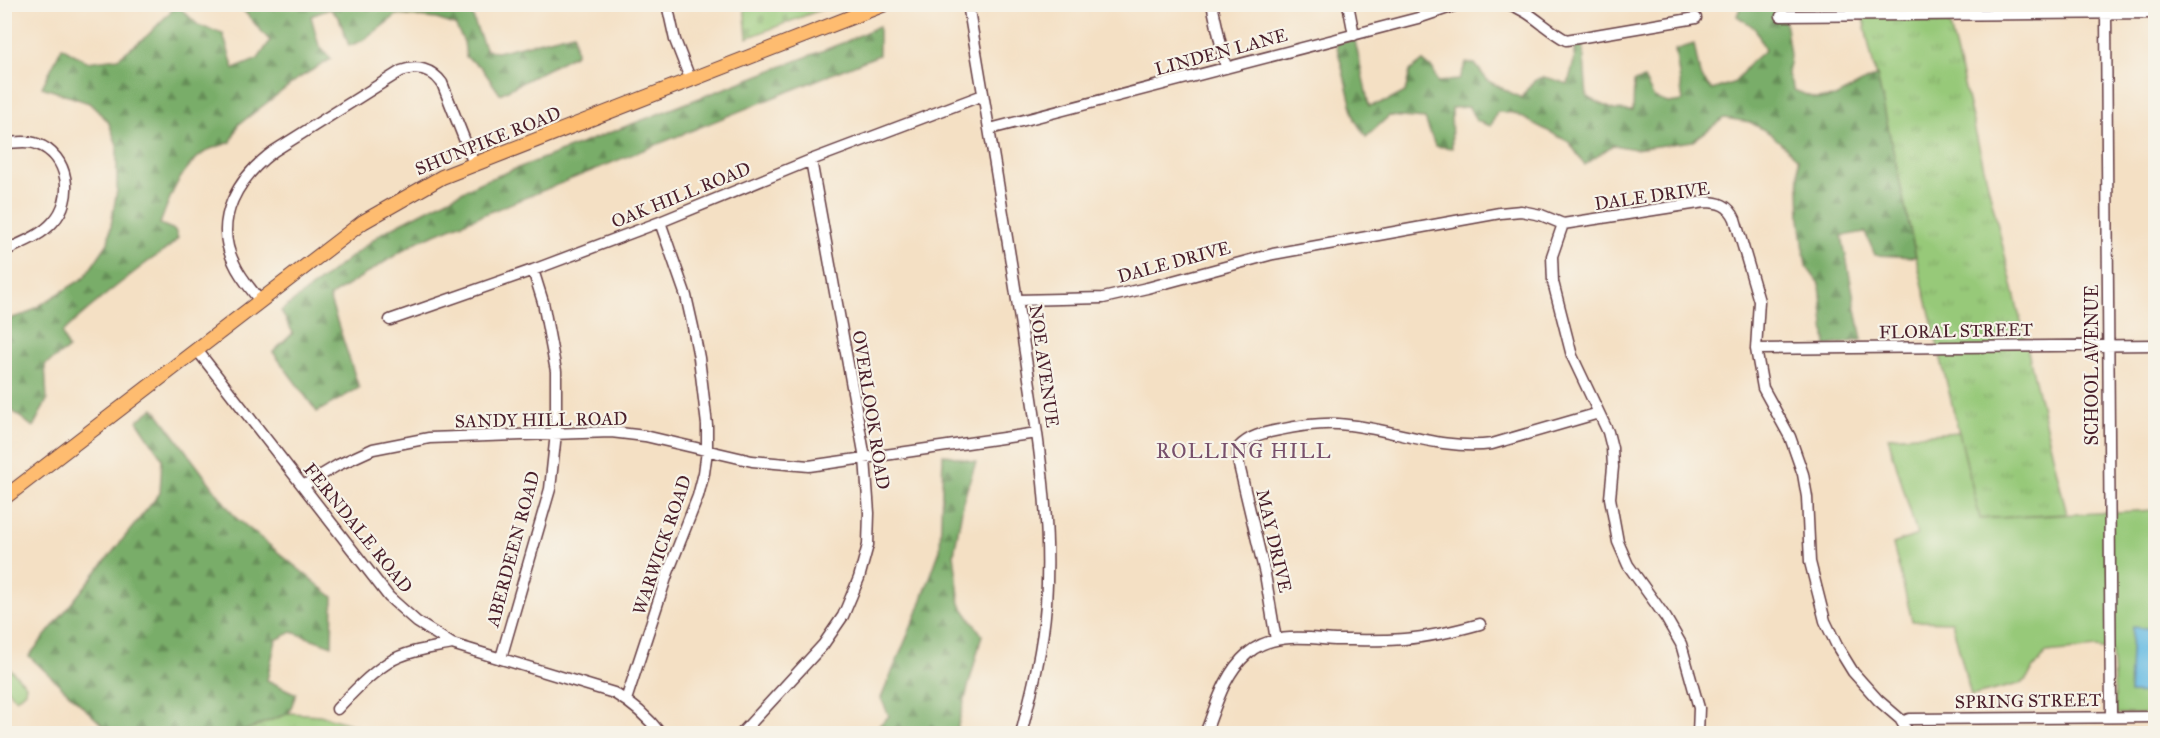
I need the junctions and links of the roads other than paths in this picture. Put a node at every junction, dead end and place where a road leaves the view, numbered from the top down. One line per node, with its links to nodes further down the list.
1 (666, 4): 14 (street)
2 (885, 4): 14 (main road, SHUNPIKE ROAD)
3 (968, 4): 15 (street, NOE AVENUE)
4 (1212, 4): 13 (street)
5 (1348, 4): 12 (street)
6 (1460, 4): 12 (street, LINDEN LANE)
7 (1508, 4): 11 (street)
8 (2106, 13): 9 (street); 10 (street); 28 (street, SCHOOL AVENUE)
9 (2156, 13)
10 (1781, 16)
11 (1696, 18)
12 (1354, 35): 13 (street, LINDEN LANE)
13 (1226, 68): 16 (street, LINDEN LANE)
14 (691, 81): 19 (main road, SHUNPIKE ROAD)
15 (983, 95): 16 (street, NOE AVENUE); 18 (street, OAK HILL ROAD)
16 (990, 129): 24 (street, NOE AVENUE)
17 (4, 143): 22 (street)
18 (811, 160): 20 (street, OAK HILL ROAD); 35 (street, OVERLOOK ROAD)
19 (474, 164): 25 (main road, SHUNPIKE ROAD); 25 (street)
20 (660, 222): 23 (street, OAK HILL ROAD); 34 (street, WARWICK ROAD)
21 (1563, 224): 24 (street, DALE DRIVE); 29 (street, DALE DRIVE); 31 (street)
22 (4, 251)
23 (533, 270): 26 (street, OAK HILL ROAD); 32 (street, ABERDEEN ROAD)
24 (1018, 300): 33 (street, NOE AVENUE)
25 (260, 301): 30 (main road, SHUNPIKE ROAD)
26 (390, 320)
27 (2156, 345): 28 (street, FLORAL STREET)
28 (2109, 346): 29 (street, FLORAL STREET); 44 (street, SCHOOL AVENUE)
29 (1756, 349): 46 (street, DALE DRIVE)
30 (197, 350): 36 (street, FERNDALE ROAD); 37 (main road, SHUNPIKE ROAD)
31 (1599, 413): 39 (street, MAY DRIVE); 51 (street)
32 (556, 433): 34 (street, SANDY HILL ROAD); 36 (street, SANDY HILL ROAD); 41 (street, ABERDEEN ROAD)
33 (1037, 433): 35 (street, SANDY HILL ROAD); 49 (street, NOE AVENUE)
34 (706, 451): 35 (street, SANDY HILL ROAD); 42 (street, WARWICK ROAD)
35 (865, 458): 48 (street, OVERLOOK ROAD)
36 (303, 486): 40 (street, FERNDALE ROAD)
37 (4, 498)
38 (1480, 624): 39 (street)
39 (1276, 640): 50 (street)
40 (452, 644): 41 (street, FERNDALE ROAD); 43 (street)
41 (501, 658): 42 (street, FERNDALE ROAD)
42 (626, 700): 47 (street, FERNDALE ROAD)
43 (337, 709)
44 (2111, 717): 45 (street, SPRING STREET); 46 (street, SPRING STREET)
45 (2156, 717)
46 (1902, 722): 52 (street, DALE DRIVE)
47 (661, 734)
48 (741, 734)
49 (1021, 734)
50 (1205, 734)
51 (1698, 734)
52 (1910, 734)

